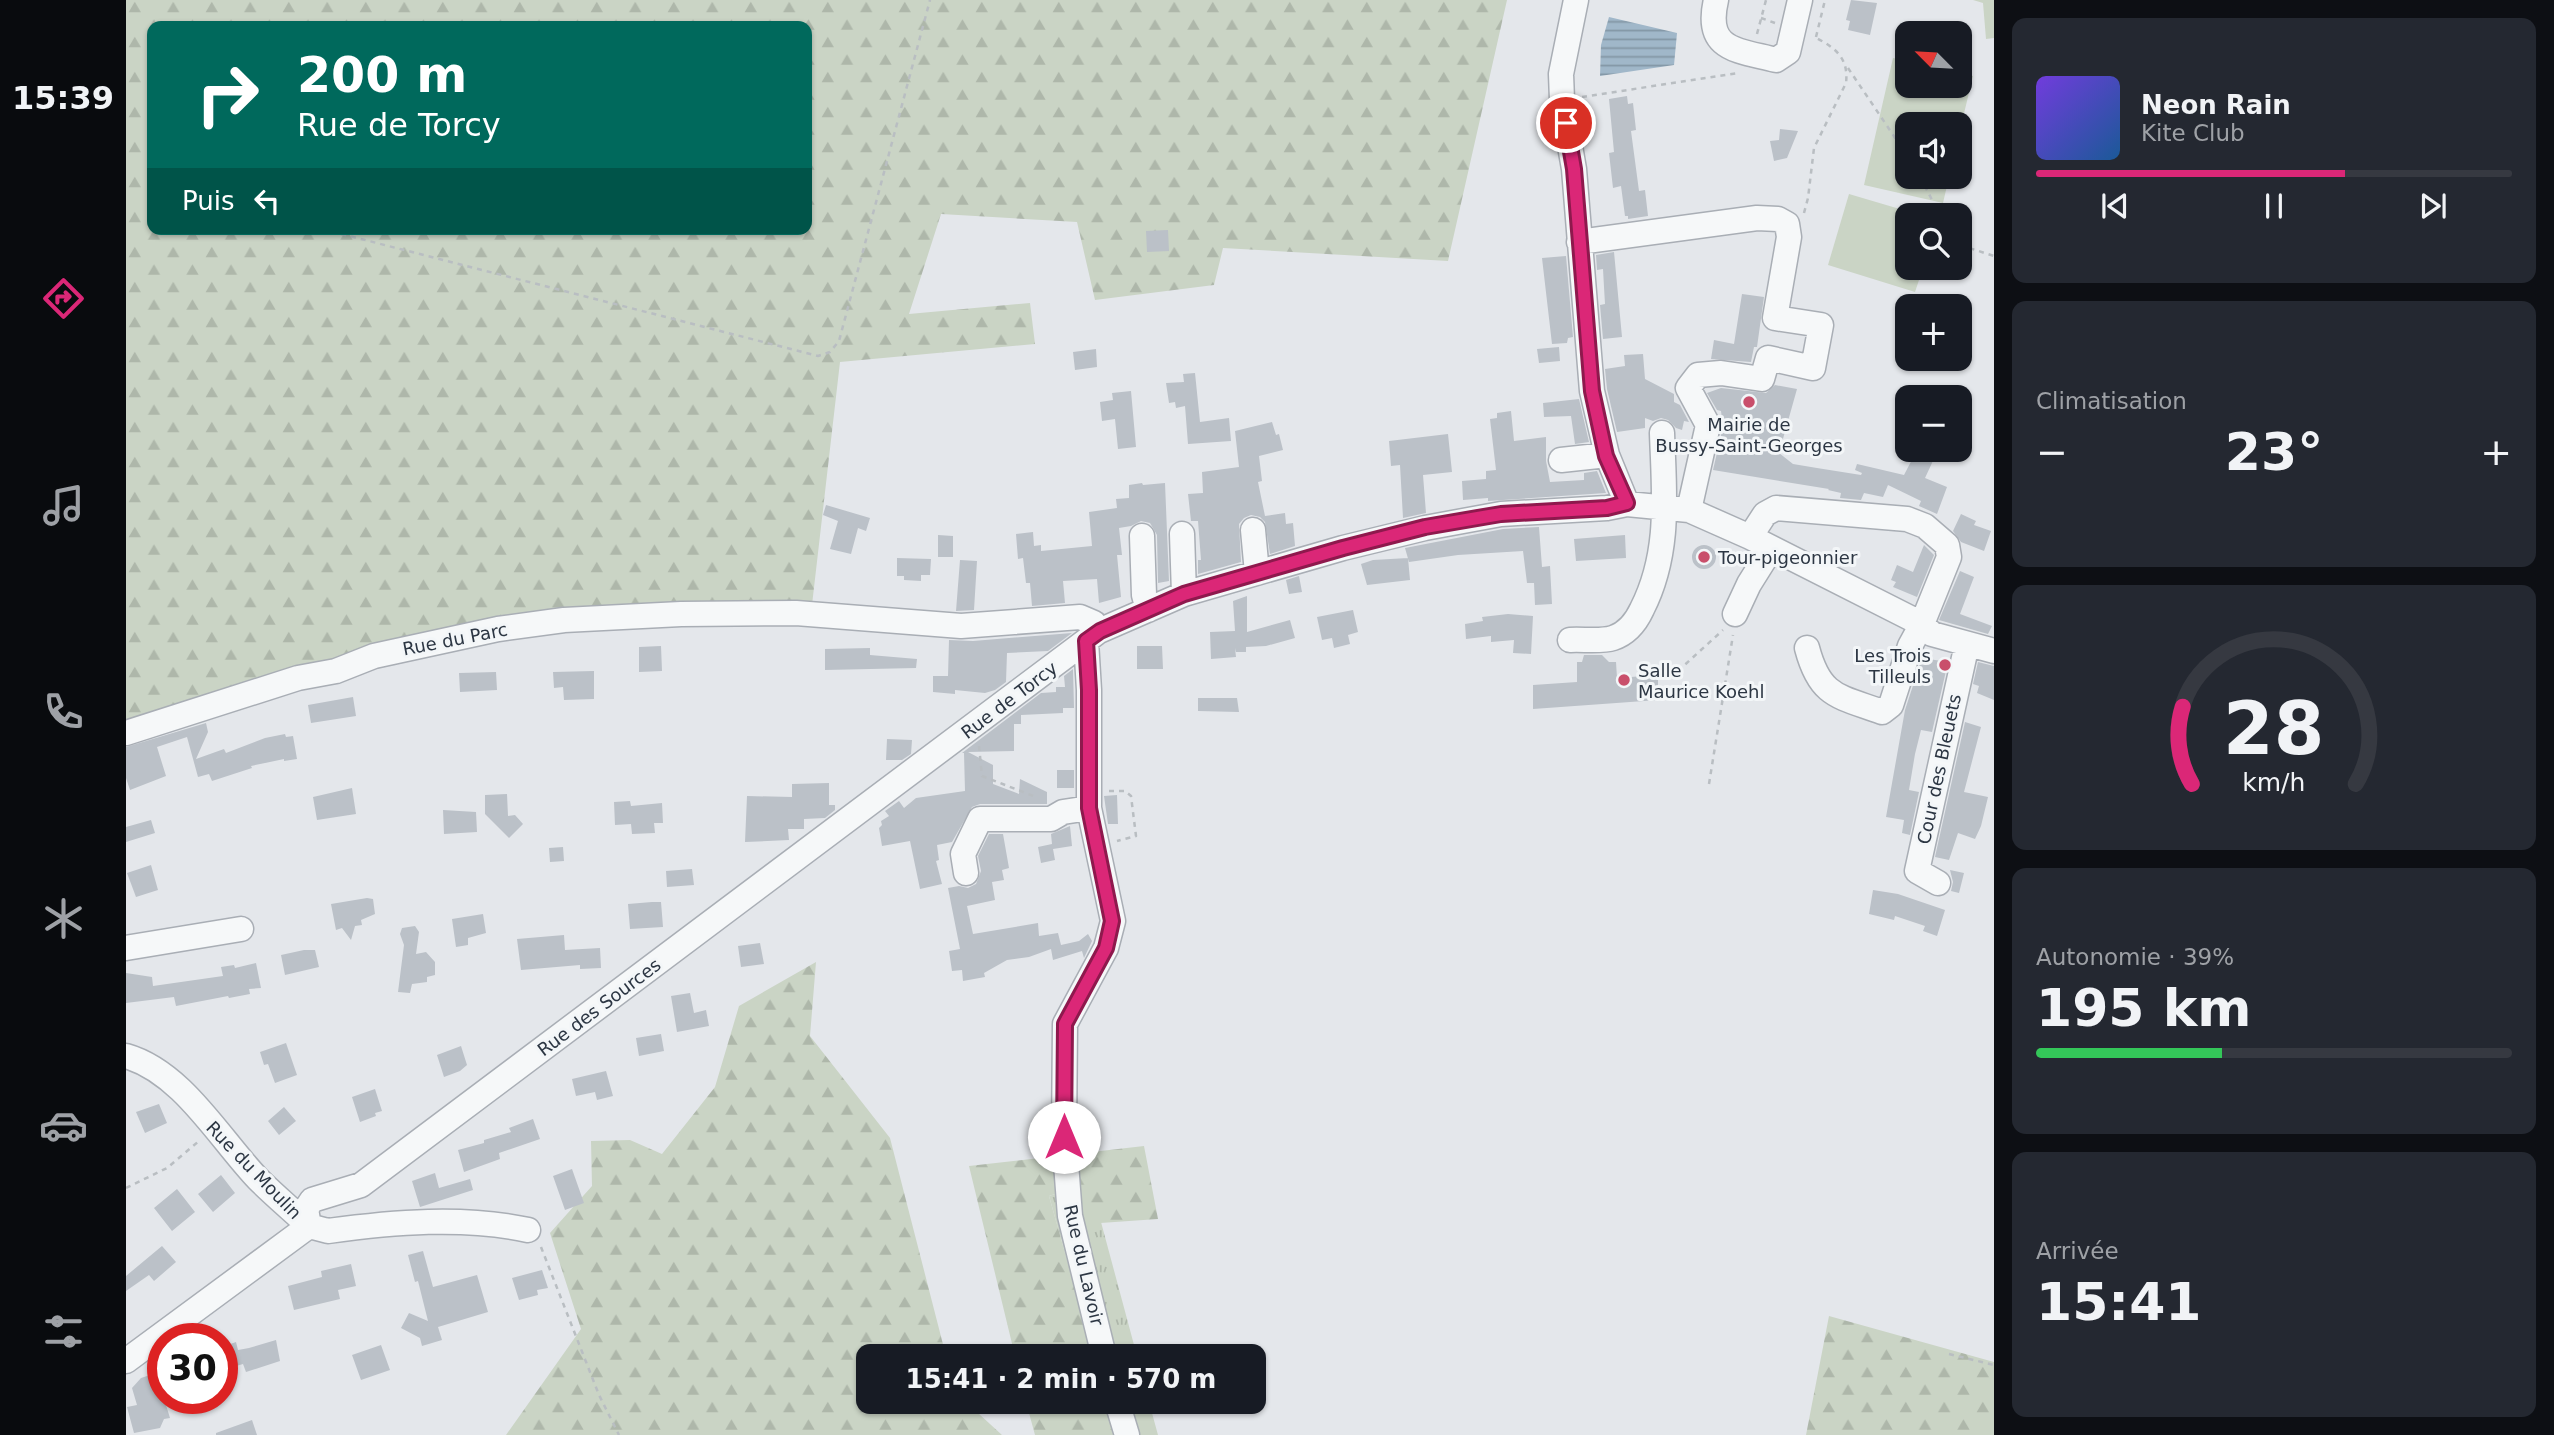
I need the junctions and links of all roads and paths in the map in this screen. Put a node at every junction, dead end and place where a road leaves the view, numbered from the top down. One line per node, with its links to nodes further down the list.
1 (930, 0): 12 (path)
2 (1576, 0): 9 (street)
3 (1716, 0): 7 (street)
4 (1766, 0): 7 (path)
5 (1800, 0): 7 (street)
6 (1825, 0): 8 (path)
7 (1753, 54): 9 (path)
8 (1846, 66): 10 (path); 11 (path)
9 (1562, 100): 13 (street)
10 (1895, 138)
11 (1787, 224): 13 (street); 21 (street)
12 (345, 235)
13 (1579, 242): 17 (street)
14 (1972, 250): 15 (path)
15 (1994, 256)
16 (1662, 433): 20 (street)
17 (1606, 456): 18 (street); 19 (street)
18 (1561, 460)
19 (1627, 503): 20 (street, Rue de Torcy); 26 (street, Rue de Torcy)
20 (1664, 506): 21 (street, Rue de Torcy); 32 (street)
21 (1689, 510): 25 (street, Rue de Torcy)
22 (1253, 530): 26 (street)
23 (1182, 534): 27 (street)
24 (1142, 536): 28 (street)
25 (1760, 543): 29 (street); 30 (street, Rue de Torcy); 30 (street)
26 (1257, 573): 27 (street, Rue de Torcy)
27 (1184, 594): 28 (street, Rue de Torcy)
28 (1148, 610): 31 (street, Rue de Torcy)
29 (1735, 614): 36 (path); 39 (path)
30 (1922, 624): 33 (street, Rue de Torcy); 34 (street)
31 (1093, 636): 37 (street, Rue de Torcy); 38 (street, Rue du Parc); 40 (street, Rue du Lavoir)
32 (1570, 640)
33 (1967, 644): 35 (street, Rue de Torcy); 45 (street, Cour des Bleuets)
34 (1807, 648)
35 (1994, 650)
36 (1658, 671)
37 (977, 723): 41 (path); 42 (street, Rue de Torcy)
38 (126, 733)
39 (1709, 784)
40 (1088, 799): 41 (street); 43 (street, Rue du Lavoir); 43 (path)
41 (1063, 812): 44 (street)
42 (850, 819): 51 (street, Rue des Sources)
43 (1097, 846): 56 (street, Rue du Lavoir)
44 (966, 873)
45 (1938, 883)
46 (241, 929): 47 (street)
47 (126, 948)
48 (126, 1056): 49 (street, Rue du Moulin)
49 (214, 1128): 50 (path); 52 (street, Rue du Moulin)
50 (126, 1188)
51 (345, 1189): 52 (street, Rue des Sources); 53 (street, Rue des Sources)
52 (285, 1202): 53 (street, Rue du Moulin); 55 (street)
53 (309, 1226): 54 (street, Rue du Moulin); 55 (street)
54 (528, 1230): 61 (path)
55 (276, 1249): 58 (street)
56 (1101, 1344)
57 (1949, 1354): 59 (path)
58 (126, 1361)
59 (1994, 1365)
60 (1120, 1414): 62 (street)
61 (620, 1435)
62 (1126, 1435)

